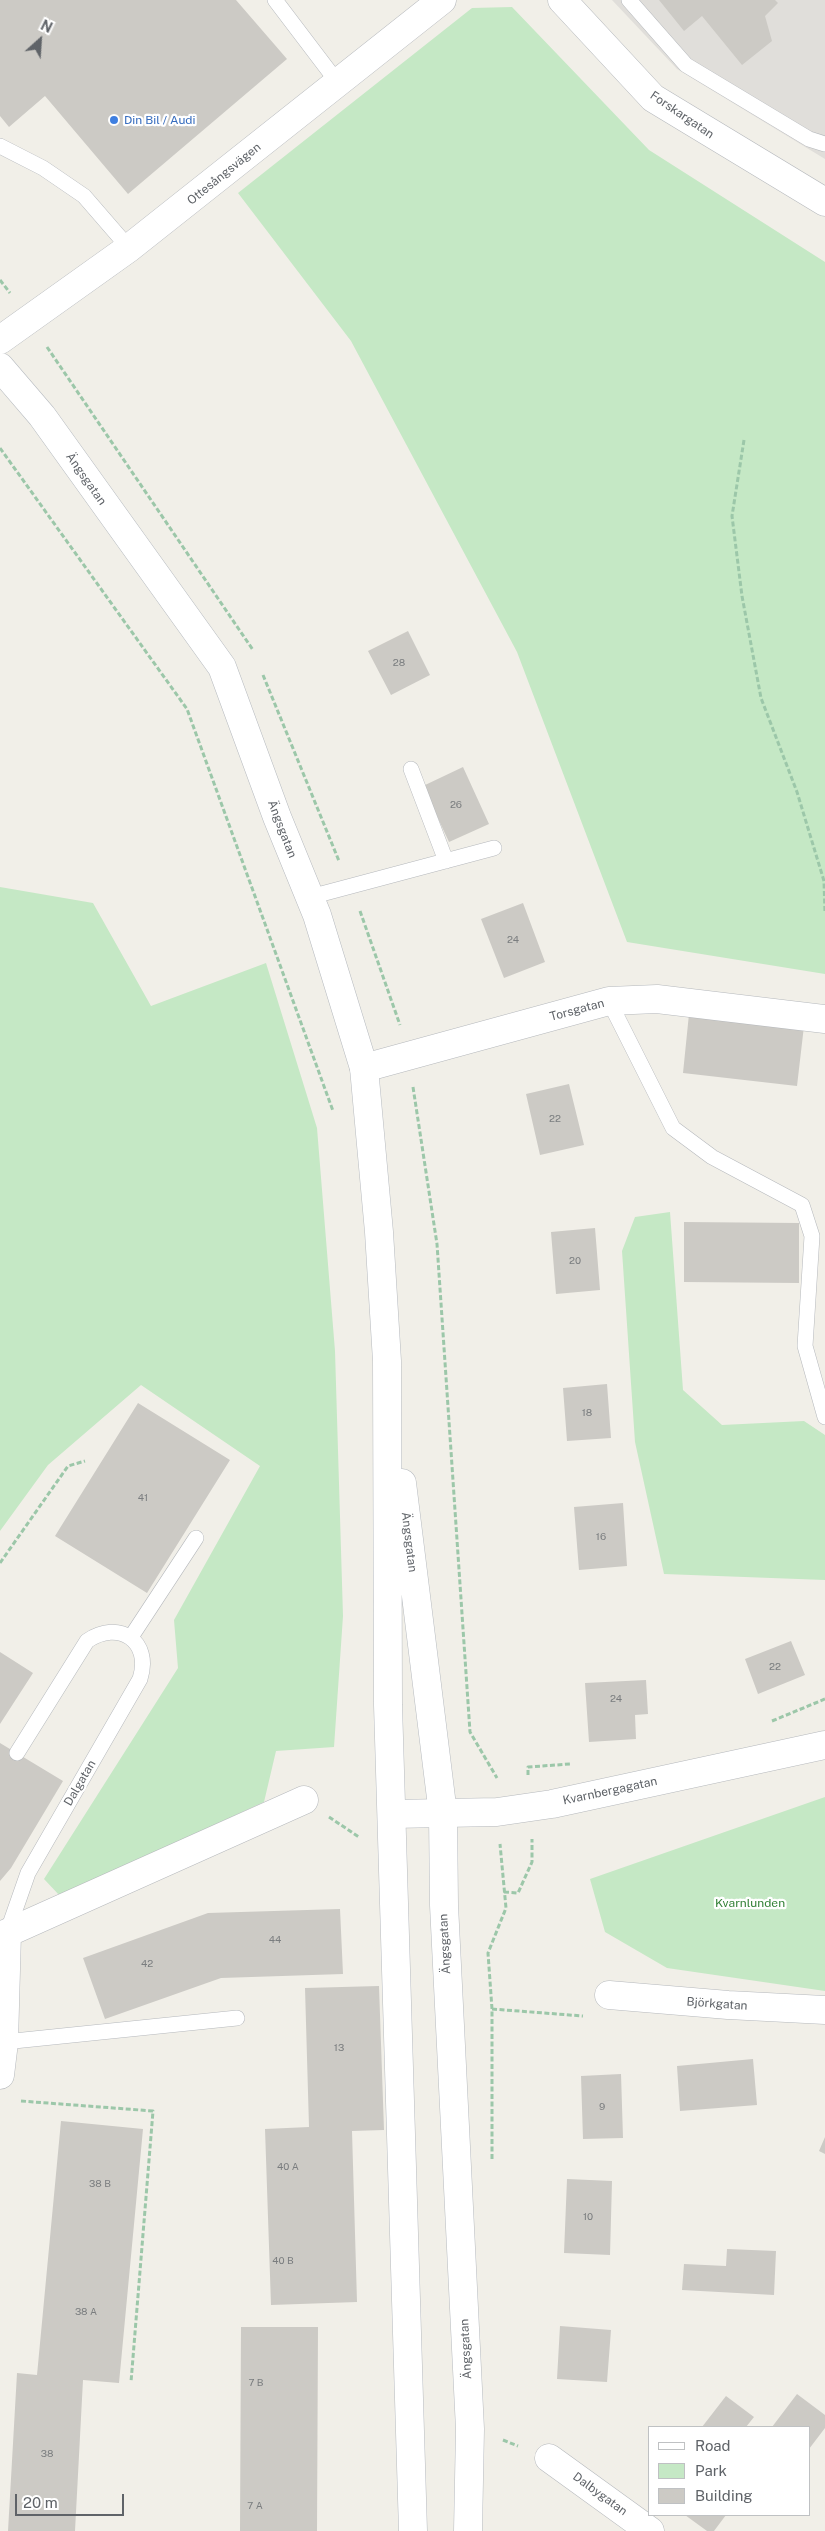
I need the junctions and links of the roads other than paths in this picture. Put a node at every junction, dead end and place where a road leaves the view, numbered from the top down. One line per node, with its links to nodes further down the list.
1 (275, 0): 5 (lane)
2 (442, 0): 5 (main road, Ottesångsvägen)
3 (562, 0): 8 (main road, Forskargatan)
4 (629, 0): 6 (lane)
5 (338, 83): 9 (main road, Ottesångsvägen)
6 (825, 144)
7 (0, 146): 9 (lane)
8 (825, 202)
9 (129, 248): 10 (main road, Ottesångsvägen)
10 (0, 340)
11 (0, 367): 15 (main road, Ängsgatan)
12 (411, 768): 14 (lane)
13 (494, 848): 14 (lane)
14 (446, 861): 15 (lane)
15 (310, 897): 18 (main road, Ängsgatan)
16 (609, 1001): 17 (main road, Torsgatan); 18 (main road, Torsgatan); 20 (lane)
17 (825, 1019)
18 (364, 1068): 19 (main road, Ängsgatan)
19 (387, 1361): 26 (main road, Ängsgatan); 27 (main road, Ängsgatan)
20 (825, 1417)
21 (196, 1538): 22 (lane)
22 (131, 1637): 24 (lane); 28 (lane, Dalgatan)
23 (825, 1745): 27 (main road, Kvarnbergagatan)
24 (17, 1753)
25 (304, 1800): 28 (main road)
26 (392, 1814): 27 (main road, Kvarnbergagatan); 35 (main road, Ängsgatan)
27 (443, 1814): 36 (main road, Ängsgatan)
28 (4, 1927): 32 (main road, Dalgatan)
29 (609, 1995): 30 (main road, Björkgatan)
30 (825, 2010)
31 (237, 2018): 32 (lane)
32 (4, 2042): 33 (main road, Dalgatan)
33 (0, 2075)
34 (549, 2458): 37 (main road, Dalbygatan)
35 (413, 2531)
36 (468, 2531)
37 (650, 2531)

